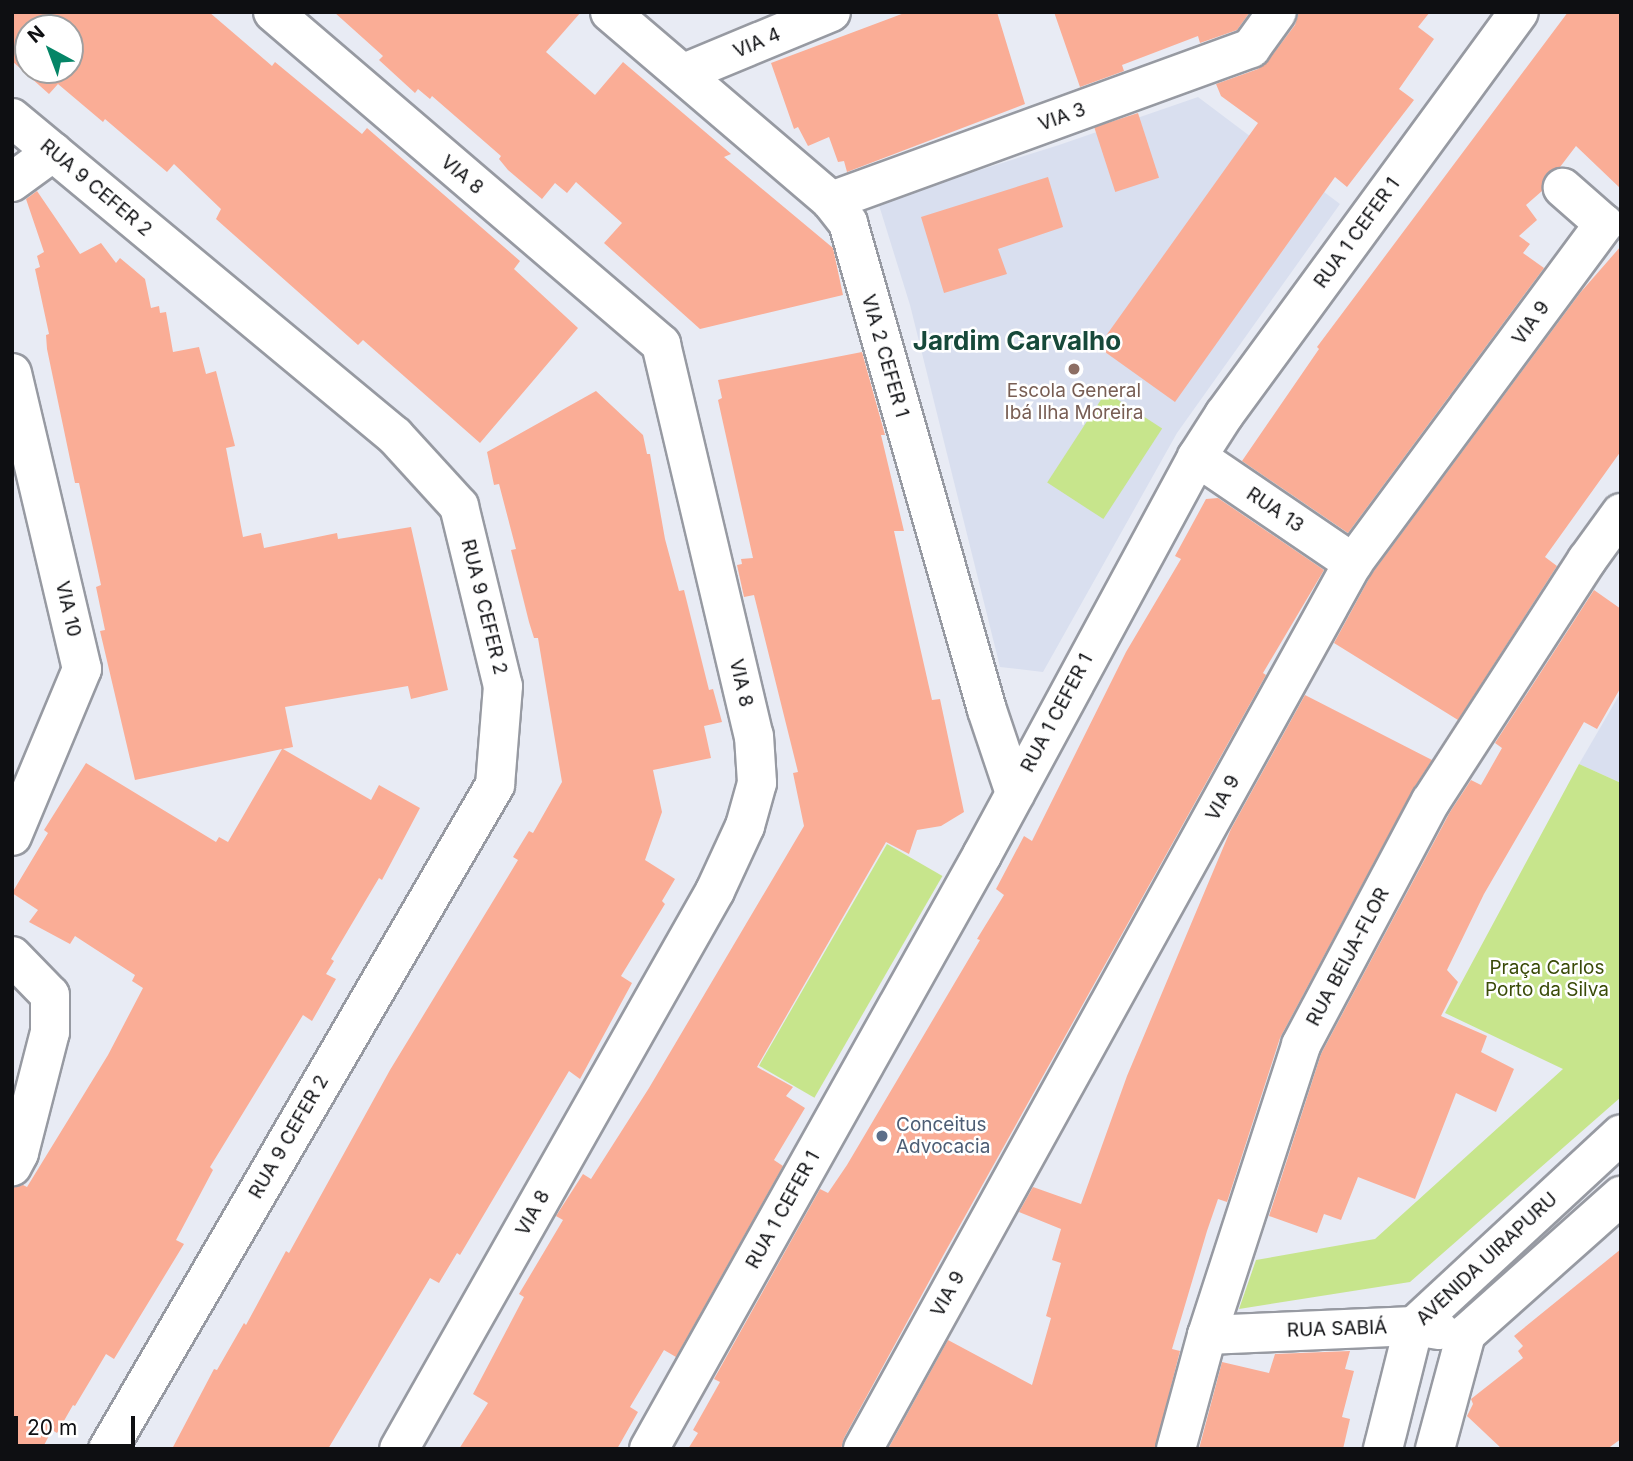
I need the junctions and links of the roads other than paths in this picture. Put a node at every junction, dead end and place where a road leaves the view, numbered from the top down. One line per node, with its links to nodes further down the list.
1 (273, 12): 26 (street, VIA 8)
2 (610, 12): 6 (street, VIA 2 CEFER 1)
3 (831, 12): 6 (street, VIA 4)
4 (1278, 12): 11 (street, VIA 3)
5 (1519, 12): 13 (street, RUA 1 CEFER 1)
6 (684, 73): 11 (street, VIA 2 CEFER 1)
7 (12, 118): 8 (street, RUA 9 CEFER 2)
8 (53, 152): 9 (street); 25 (street, RUA 9 CEFER 2)
9 (12, 182)
10 (1563, 188): 15 (street, VIA 9)
11 (831, 201): 16 (street, VIA 2 CEFER 1)
12 (12, 373): 17 (street, VIA 10)
13 (1197, 457): 15 (street, RUA 13); 16 (street, RUA 1 CEFER 1)
14 (1621, 513): 24 (street, RUA BEIJA-FLOR)
15 (1353, 563): 28 (street, VIA 9)
16 (1015, 793): 27 (street, RUA 1 CEFER 1)
17 (12, 836)
18 (12, 956): 20 (street)
19 (1621, 1134): 22 (street, AVENIDA UIRAPURU)
20 (12, 1166)
21 (1621, 1196): 23 (street)
22 (1414, 1326): 23 (street, RUA SABIÁ); 24 (street, RUA SABIÁ); 30 (street, AVENIDA UIRAPURU)
23 (1466, 1334): 31 (street)
24 (1207, 1335): 29 (street, RUA BEIJA-FLOR)
25 (108, 1449)
26 (399, 1449)
27 (649, 1449)
28 (863, 1449)
29 (1176, 1449)
30 (1383, 1449)
31 (1435, 1449)

